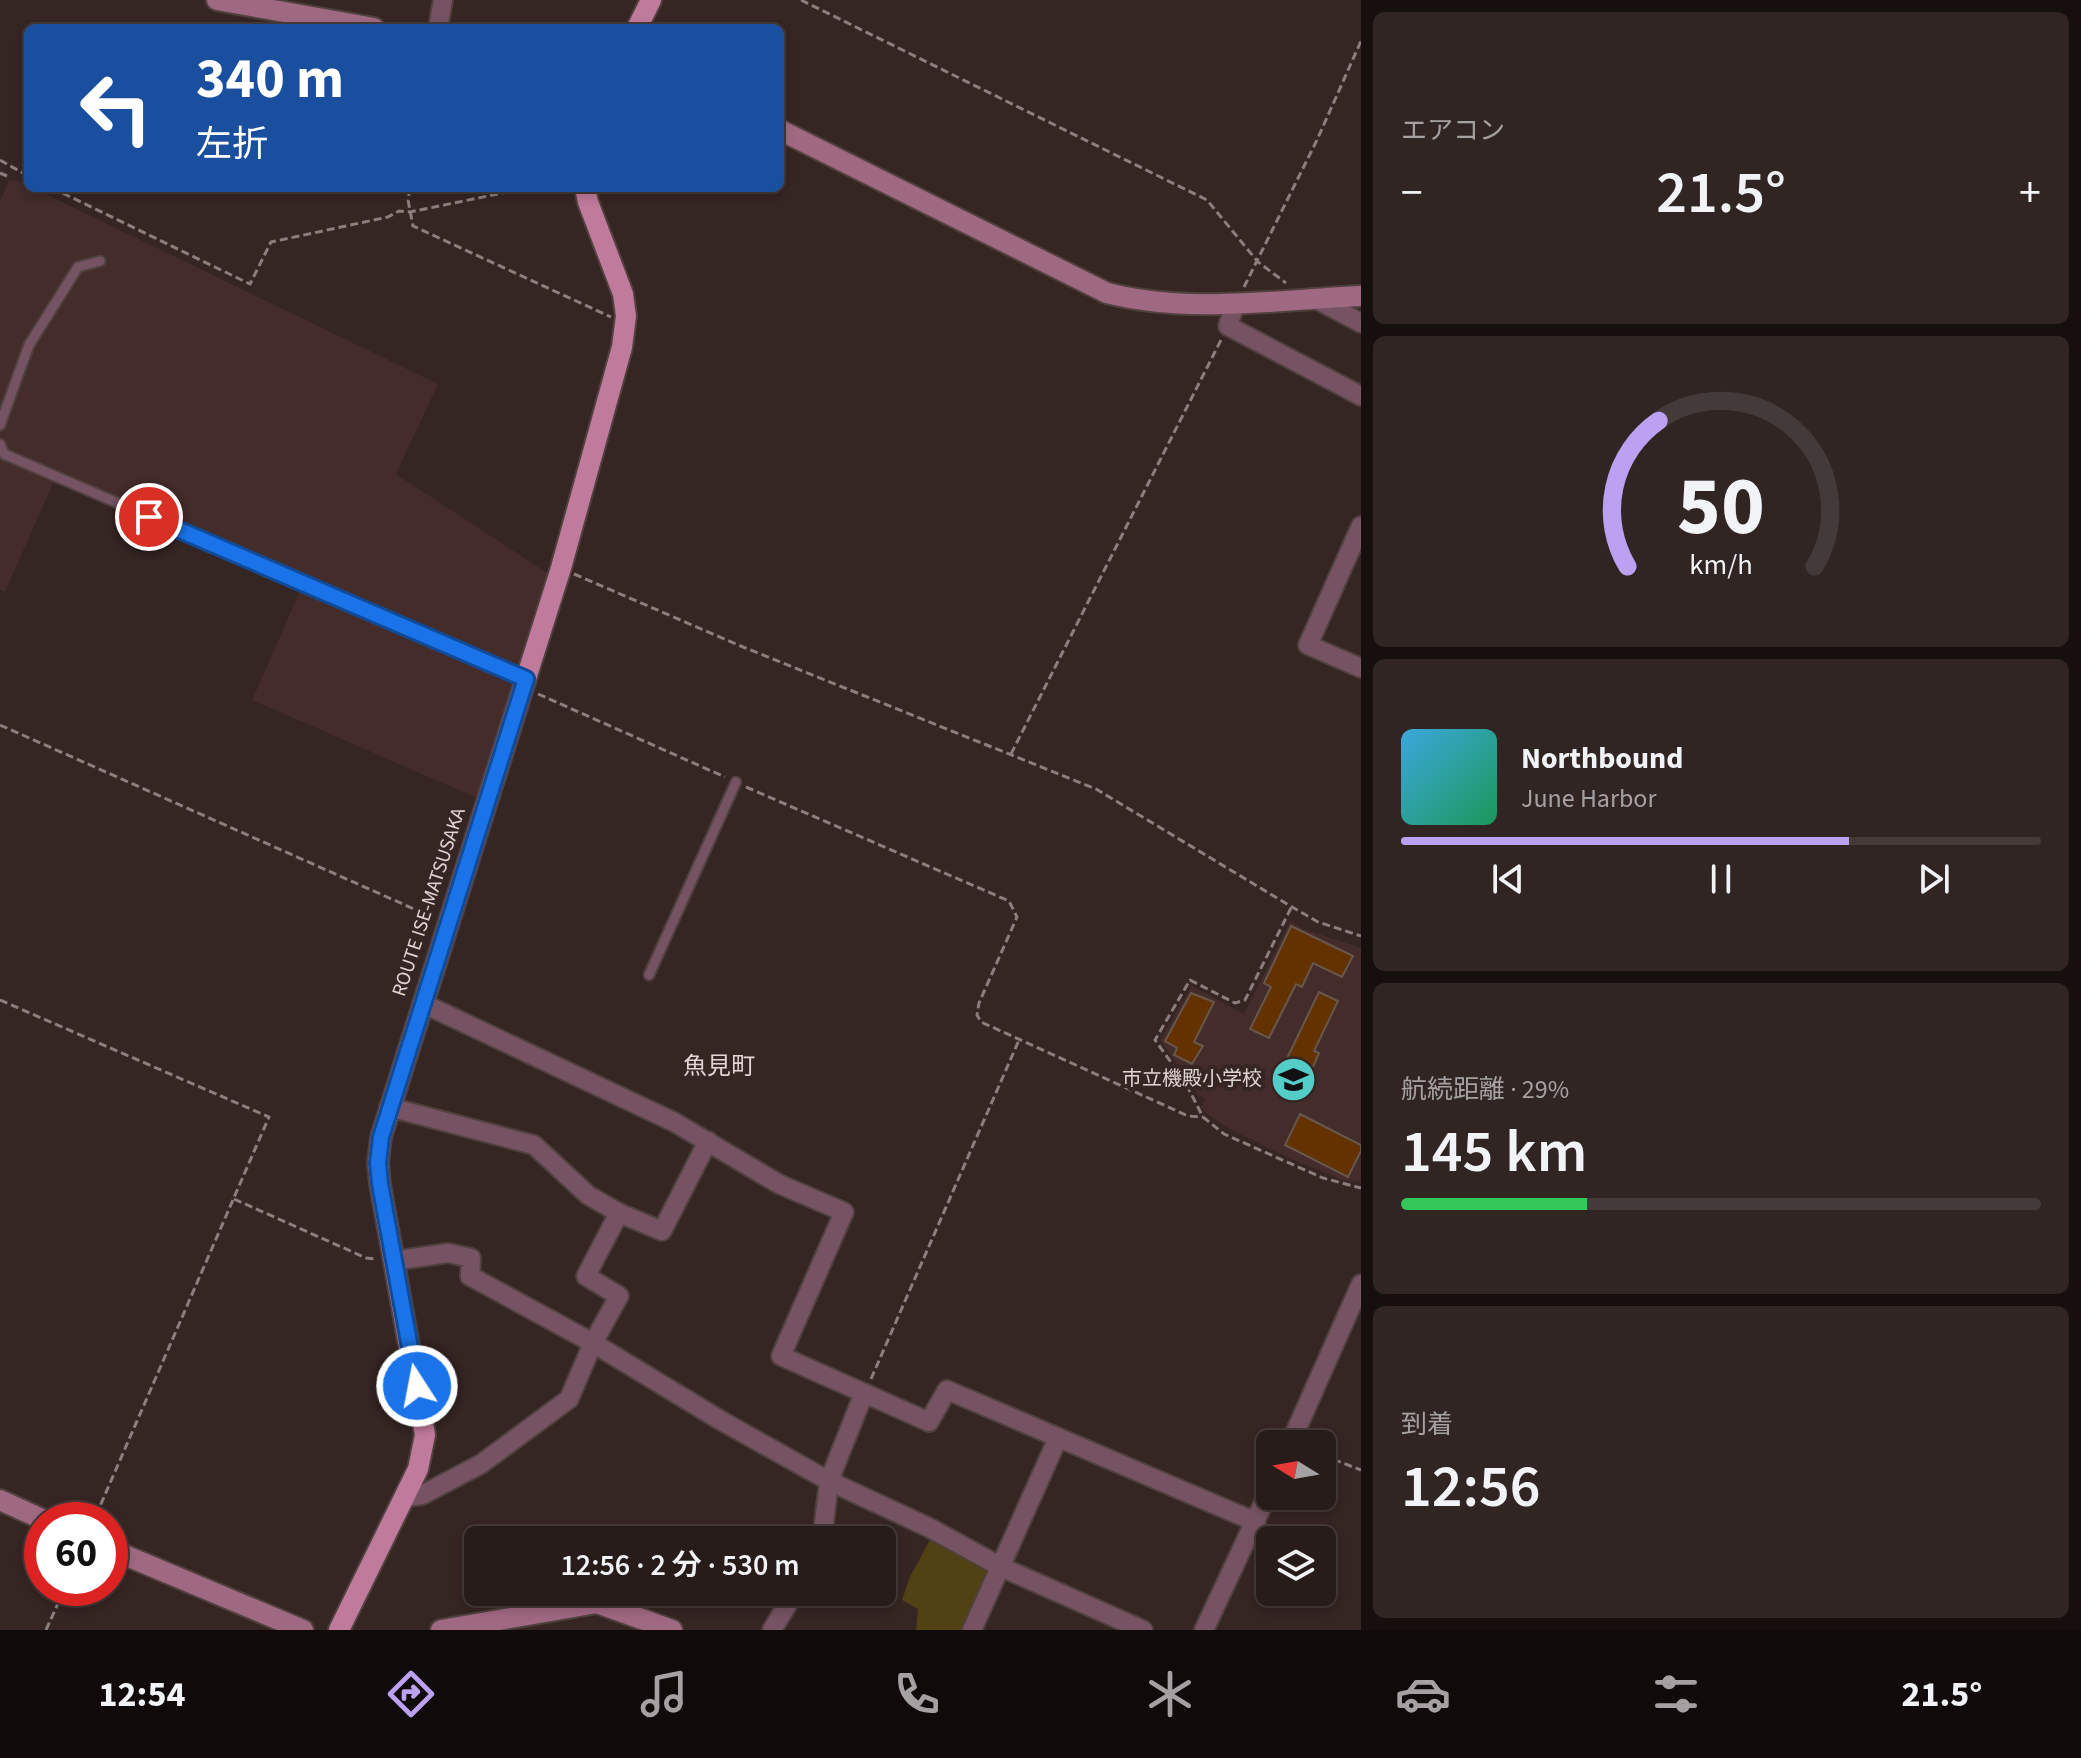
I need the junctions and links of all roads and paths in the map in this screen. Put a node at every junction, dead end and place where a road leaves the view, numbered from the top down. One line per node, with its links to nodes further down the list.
1 (217, 0): 5 (street)
2 (443, 0): 6 (street)
3 (651, 0): 7 (main road)
4 (801, 0): 20 (path)
5 (352, 24)
6 (439, 24)
7 (639, 24)
8 (1361, 41): 20 (path)
9 (784, 132): 23 (street)
10 (0, 160): 12 (path)
11 (0, 173): 13 (path)
12 (24, 174)
13 (7, 176)
14 (60, 192): 18 (path)
15 (409, 192): 18 (path)
16 (508, 192): 18 (path)
17 (586, 192): 24 (main road, ROUTE ISE-MATSUSAKA)
18 (410, 212): 24 (path)
19 (100, 261): 28 (lane)
20 (1258, 262): 22 (path); 23 (path)
21 (1361, 296): 22 (street)
22 (1307, 299): 23 (street); 25 (street)
23 (1235, 304): 26 (street)
24 (626, 316): 31 (main road, ROUTE ISE-MATSUSAKA)
25 (1361, 323)
26 (1228, 326): 27 (street); 35 (path)
27 (1361, 396)
28 (0, 425)
29 (0, 444): 33 (lane)
30 (1361, 526): 32 (street)
31 (561, 568): 33 (main road, ROUTE ISE-MATSUSAKA); 35 (path)
32 (1361, 668)
33 (524, 683): 36 (path); 38 (main road, ROUTE ISE-MATSUSAKA)
34 (0, 725): 38 (path)
35 (1011, 754): 37 (path)
36 (736, 782): 40 (lane); 43 (path)
37 (1292, 907): 39 (path); 45 (path)
38 (447, 923): 42 (main road, ROUTE ISE-MATSUSAKA)
39 (1361, 936)
40 (649, 975)
41 (0, 1000): 48 (path)
42 (422, 1003): 44 (main road, ROUTE ISE-MATSUSAKA); 46 (street)
43 (1019, 1040): 45 (path); 53 (path)
44 (389, 1107): 49 (street); 50 (main road, ROUTE ISE-MATSUSAKA)
45 (1203, 1117): 47 (path)
46 (708, 1141): 49 (street); 53 (street)
47 (1361, 1188)
48 (234, 1199): 50 (path); 61 (path)
49 (619, 1213): 52 (street)
50 (393, 1261): 52 (street); 59 (main road, ROUTE ISE-MATSUSAKA)
51 (1361, 1284): 54 (street)
52 (593, 1343): 58 (street); 59 (street)
53 (864, 1393): 55 (street); 58 (street)
54 (1296, 1430)
55 (1058, 1438): 64 (street); 67 (street)
56 (1336, 1460): 57 (path)
57 (1361, 1470)
58 (829, 1481): 65 (street); 67 (street)
59 (406, 1497): 72 (main road, ROUTE ISE-MATSUSAKA)
60 (0, 1500): 63 (street)
61 (102, 1502)
62 (1261, 1510): 64 (street)
63 (24, 1511)
64 (1256, 1522): 78 (street)
65 (824, 1526)
66 (128, 1557): 71 (street)
67 (1001, 1567): 76 (street); 77 (street)
68 (57, 1606): 70 (path)
69 (787, 1606): 75 (street)
70 (46, 1630)
71 (303, 1630)
72 (339, 1630)
73 (441, 1630): 74 (street)
74 (672, 1630)
75 (772, 1630)
76 (972, 1630)
77 (1143, 1630)
78 (1204, 1630)

